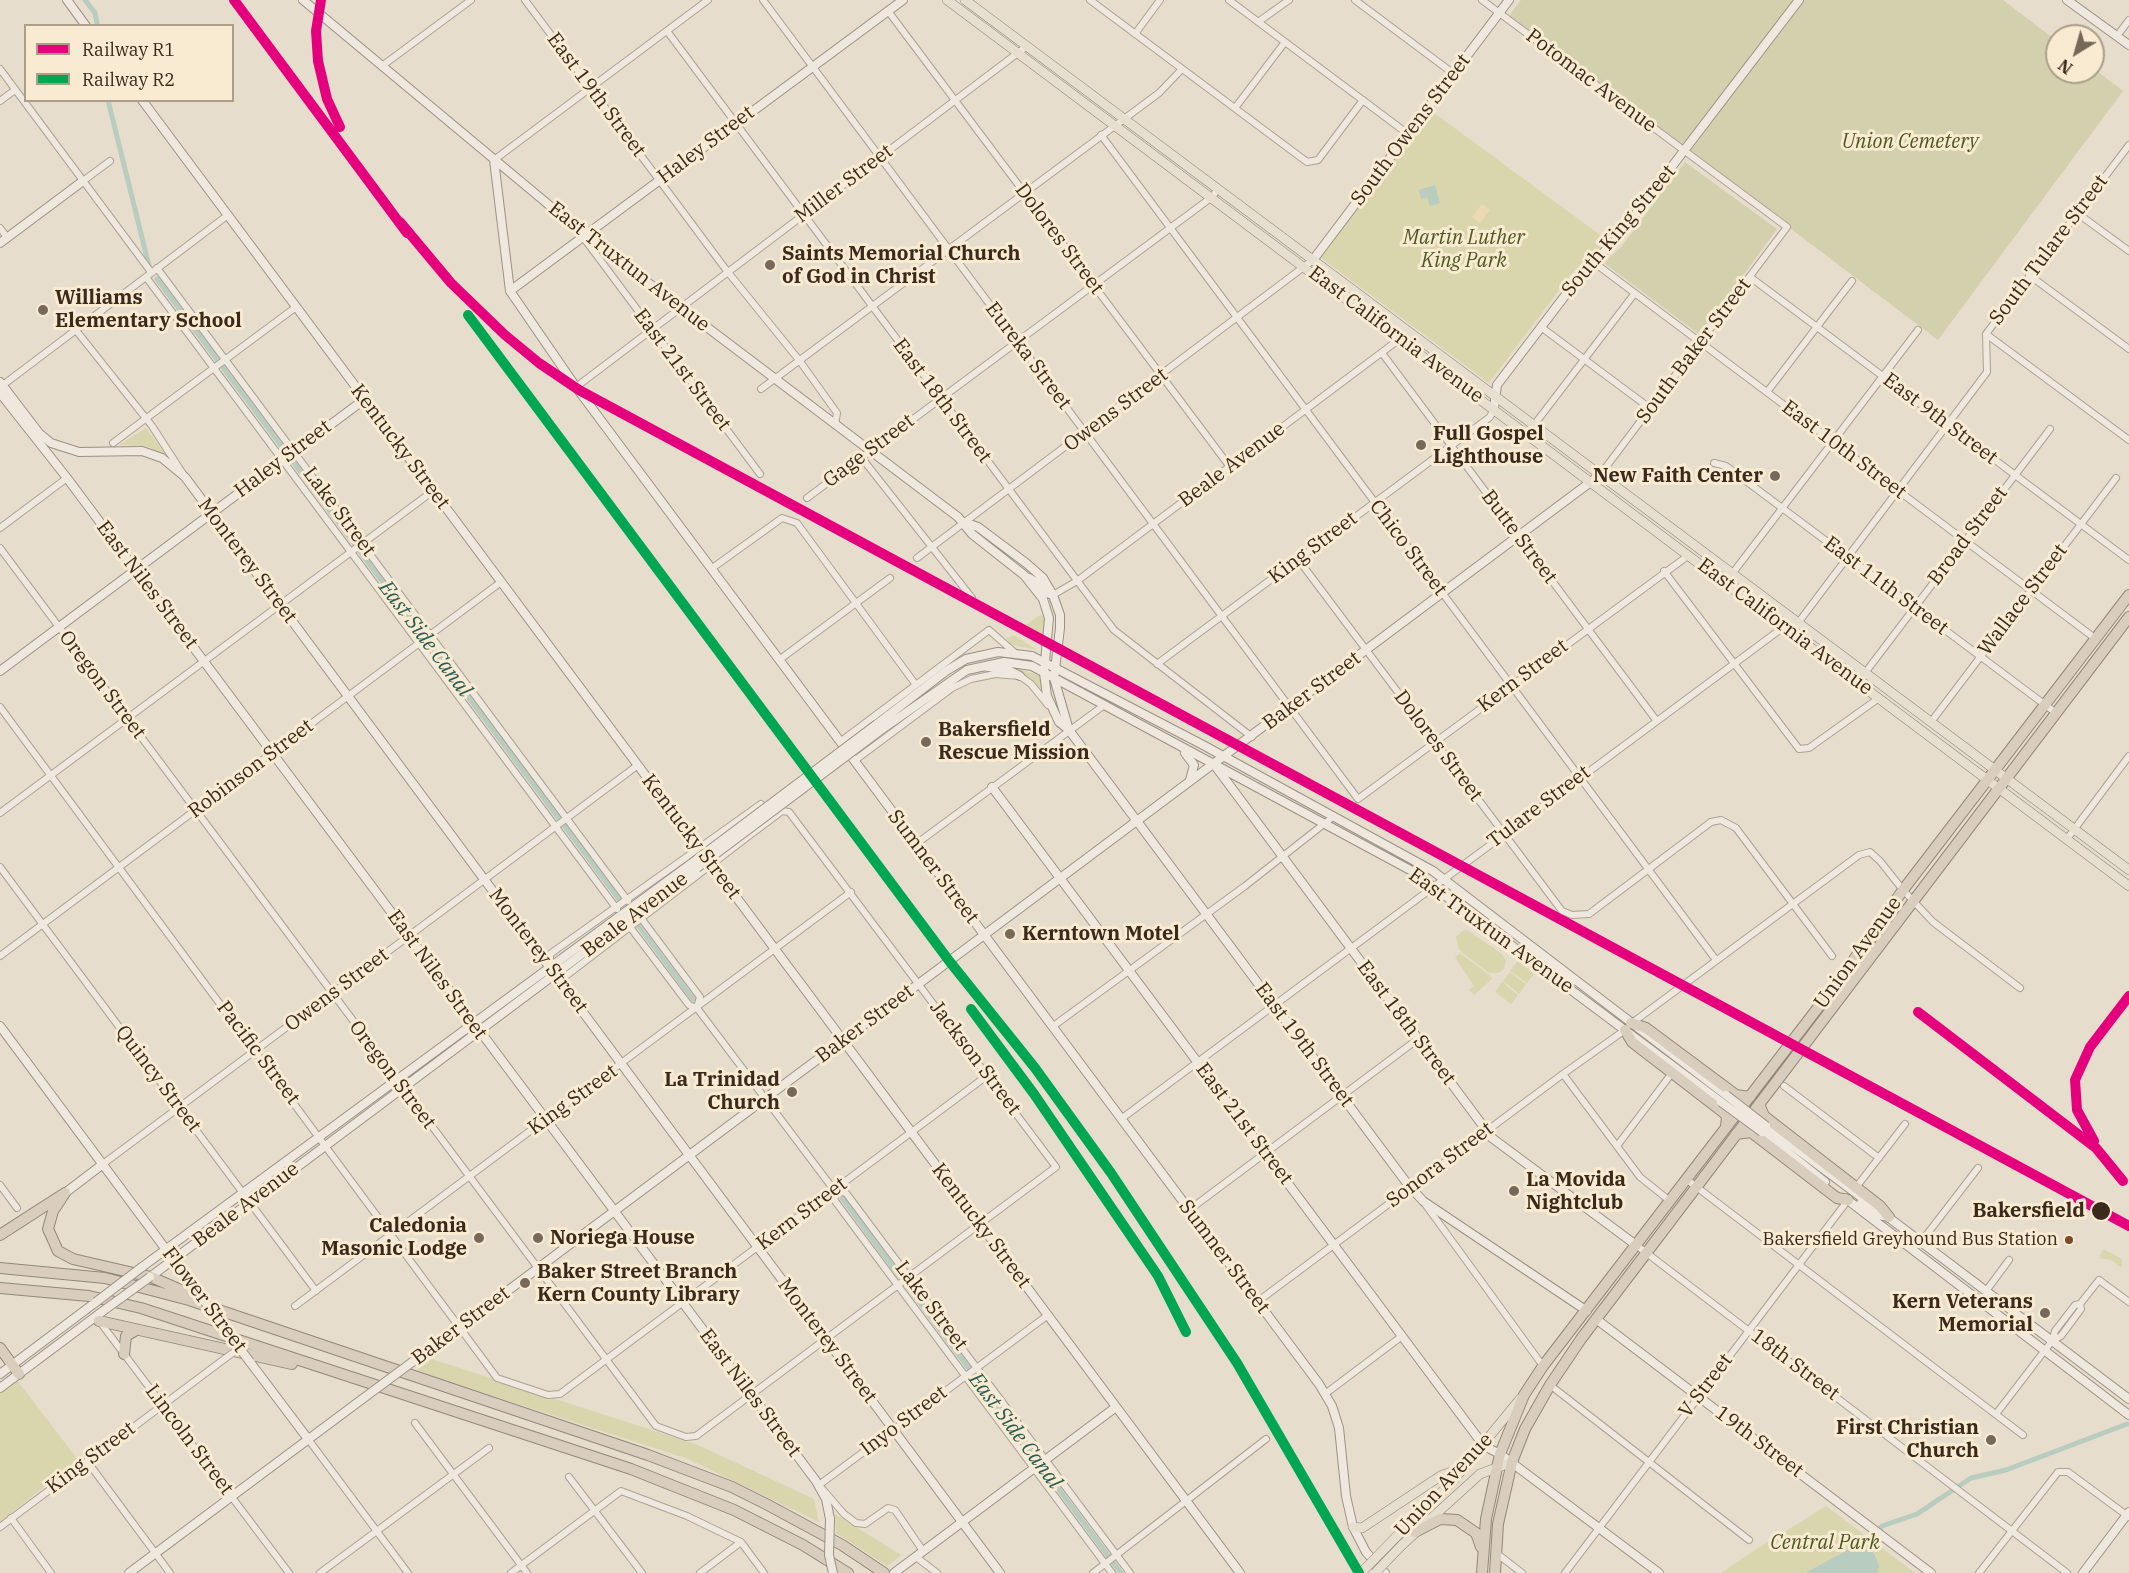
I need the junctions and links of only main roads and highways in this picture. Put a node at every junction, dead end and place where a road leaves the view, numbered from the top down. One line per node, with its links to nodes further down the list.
1 (947, 0): 3 (main road, East California Avenue)
2 (965, 0): 4 (main road, East California Avenue)
3 (1694, 558): 4 (main road); 7 (main road, East California Avenue)
4 (1732, 574): 8 (main road, East California Avenue)
5 (2129, 596): 13 (highway, Union Avenue)
6 (2129, 617): 14 (highway, Union Avenue)
7 (1785, 626): 8 (main road); 9 (main road, East California Avenue)
8 (1823, 642): 10 (main road, East California Avenue)
9 (1828, 658): 10 (main road); 11 (main road, East California Avenue)
10 (1865, 672): 12 (main road, East California Avenue)
11 (1879, 698): 12 (main road); 15 (main road, East California Avenue)
12 (1915, 710): 13 (main road, East California Avenue)
13 (1996, 770): 14 (main road, East California Avenue); 15 (highway, Union Avenue)
14 (2007, 778): 16 (highway, Union Avenue); 17 (main road, East California Avenue)
15 (1988, 781): 16 (main road, East California Avenue); 19 (highway, Union Avenue)
16 (1999, 789): 18 (main road, East California Avenue); 21 (highway, Union Avenue)
17 (2129, 870)
18 (2129, 886)
19 (1750, 1097): 20 (highway); 22 (highway, Union Avenue)
20 (1726, 1101): 20 (highway); 22 (highway)
21 (1759, 1104): 23 (highway); 24 (highway, Union Avenue)
22 (1726, 1127): 37 (highway, Union Avenue)
23 (1761, 1127): 24 (highway); 25 (highway); 25 (highway)
24 (1736, 1134): 38 (highway, Union Avenue)
25 (1852, 1193): 26 (highway)
26 (1889, 1217)
27 (0, 1236): 31 (highway)
28 (0, 1268): 31 (highway)
29 (0, 1288): 36 (highway)
30 (99, 1317): 32 (highway)
31 (242, 1318): 46 (highway)
32 (136, 1330): 34 (highway); 36 (highway)
33 (0, 1348): 35 (highway)
34 (124, 1354)
35 (19, 1374)
36 (342, 1374): 45 (highway)
37 (1524, 1395): 39 (highway, Union Avenue); 40 (main road, Union Avenue)
38 (1512, 1462): 39 (main road, Union Avenue); 49 (highway, Union Avenue)
39 (1497, 1467): 42 (main road, Union Avenue); 43 (highway, Union Avenue)
40 (1465, 1468): 41 (main road); 47 (main road, Union Avenue, bridge)
41 (1353, 1527)
42 (1415, 1532): 43 (highway); 44 (main road, Union Avenue, bridge)
43 (1482, 1551): 48 (highway, Union Avenue)
44 (1381, 1572)
45 (848, 1573)
46 (884, 1573)
47 (1361, 1573)
48 (1482, 1573)
49 (1495, 1573)

